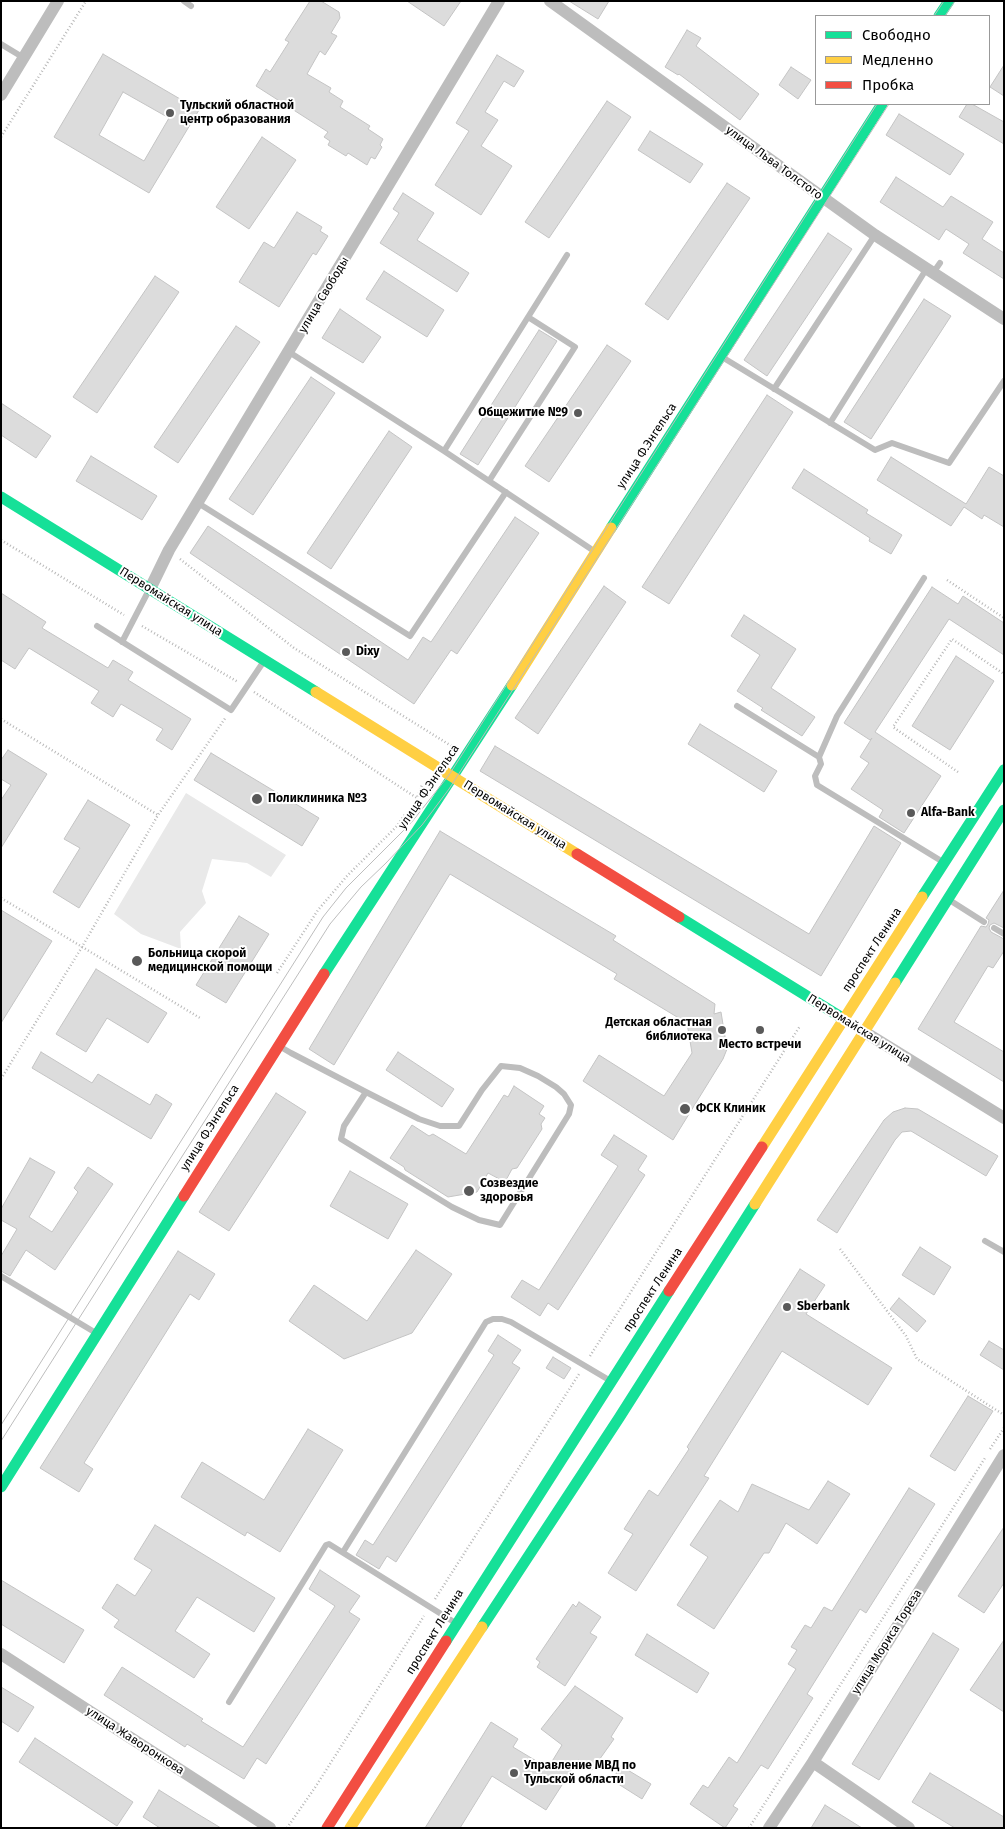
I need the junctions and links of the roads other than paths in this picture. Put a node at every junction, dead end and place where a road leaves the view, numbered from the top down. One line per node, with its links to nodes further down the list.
1 (58, 1): 9 (street)
2 (184, 1): 6 (lane)
3 (499, 1): 18 (street, улица Свободы)
4 (550, 1): 12 (street, улица Льва Толстого)
5 (949, 1): 7 (main road)
6 (191, 6)
7 (940, 15)
8 (1, 44): 9 (lane)
9 (24, 58): 10 (street)
10 (1, 95)
11 (881, 105): 12 (main road, улица Ф.Энгельса)
12 (822, 198): 13 (street, улица Льва Толстого); 19 (main road, улица Ф.Энгельса)
13 (875, 235): 15 (street, улица Льва Толстого); 21 (lane)
14 (567, 255): 16 (lane)
15 (933, 268): 17 (street, улица Льва Толстого); 22 (lane)
16 (528, 317): 23 (lane); 24 (lane)
17 (1004, 318)
18 (289, 352): 23 (lane); 27 (street, улица Свободы)
19 (721, 357): 21 (lane); 28 (main road, улица Ф.Энгельса)
20 (1004, 381): 22 (lane)
21 (774, 389): 22 (lane)
22 (830, 423)
23 (444, 452): 24 (lane)
24 (489, 481): 25 (lane)
25 (506, 492): 27 (lane); 28 (lane)
26 (1, 497): 30 (main road, Первомайская улица)
27 (198, 503): 30 (street, улица Свободы)
28 (596, 552): 37 (main road, улица Ф.Энгельса)
29 (924, 578): 35 (lane)
30 (150, 589): 32 (lane); 33 (main road, Первомайская улица)
31 (97, 626): 32 (lane)
32 (122, 642): 33 (lane)
33 (264, 660): 37 (main road, Первомайская улица)
34 (737, 706): 35 (lane)
35 (819, 757): 39 (lane)
36 (1004, 770): 39 (main road, проспект Ленина)
37 (453, 777): 44 (main road, Первомайская улица); 46 (main road, улица Ф.Энгельса)
38 (1004, 810): 40 (main road)
39 (944, 862): 44 (main road, проспект Ленина)
40 (947, 899): 41 (lane); 45 (main road)
41 (984, 922)
42 (994, 928): 43 (lane)
43 (1004, 934)
44 (844, 1019): 45 (main road, Первомайская улица); 53 (main road, проспект Ленина)
45 (863, 1031): 48 (street, Первомайская улица); 63 (main road)
46 (278, 1046): 47 (lane); 52 (main road, улица Ф.Энгельса)
47 (366, 1092): 47 (lane)
48 (1004, 1118)
49 (985, 1241): 50 (lane)
50 (1004, 1252)
51 (1, 1276): 52 (lane)
52 (97, 1334): 55 (main road, улица Ф.Энгельса)
53 (611, 1381): 56 (lane); 57 (main road, проспект Ленина)
54 (1004, 1455): 60 (street, улица Мориса Тореза)
55 (1, 1487)
56 (343, 1552): 57 (lane); 59 (lane)
57 (457, 1624): 62 (main road, проспект Ленина)
58 (1, 1654): 61 (street, улица Жаворонкова)
59 (229, 1702)
60 (813, 1762): 64 (street, улица Мориса Тореза); 65 (street)
61 (270, 1828)
62 (327, 1828)
63 (350, 1828)
64 (769, 1828)
65 (909, 1828)

